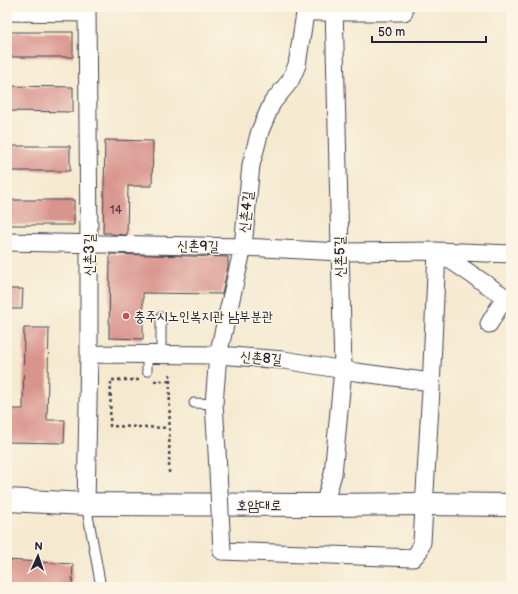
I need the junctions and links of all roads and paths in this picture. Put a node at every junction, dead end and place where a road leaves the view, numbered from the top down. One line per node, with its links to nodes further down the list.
1 (334, 9): 3 (street); 5 (street); 10 (street, 신촌5길)
2 (87, 10): 4 (street); 7 (street, 신촌3길)
3 (306, 10): 8 (street, 신촌4길)
4 (7, 12)
5 (404, 12)
6 (7, 242): 7 (street, 신촌9길)
7 (89, 244): 8 (street, 신촌9길); 14 (street, 신촌3길)
8 (242, 247): 10 (street, 신촌9길); 15 (street, 신촌4길)
9 (437, 251): 10 (street, 신촌9길); 11 (street, 신촌9길); 13 (street); 21 (street)
10 (340, 252): 17 (street, 신촌5길)
11 (511, 254)
12 (161, 317): 16 (lane)
13 (489, 324)
14 (89, 354): 16 (street, 신촌8길); 27 (street, 신촌3길)
15 (218, 354): 16 (street, 신촌8길); 17 (street, 신촌8길); 23 (street, 신촌4길)
16 (159, 358): 18 (lane); 20 (path)
17 (343, 369): 21 (street, 신촌8길); 29 (street, 신촌5길)
18 (147, 376): 20 (path)
19 (140, 380): 24 (path)
20 (170, 381): 24 (path)
21 (431, 382): 28 (street)
22 (194, 403): 23 (lane)
23 (214, 404): 28 (street, 신촌4길, bridge)
24 (169, 428): 25 (path)
25 (169, 473)
26 (7, 500): 27 (street, 호암대로)
27 (86, 504): 29 (street, 호암대로); 31 (lane)
28 (424, 504): 29 (street, 호암대로); 30 (street, 호암대로)
29 (324, 505)
30 (511, 505)
31 (101, 587)

